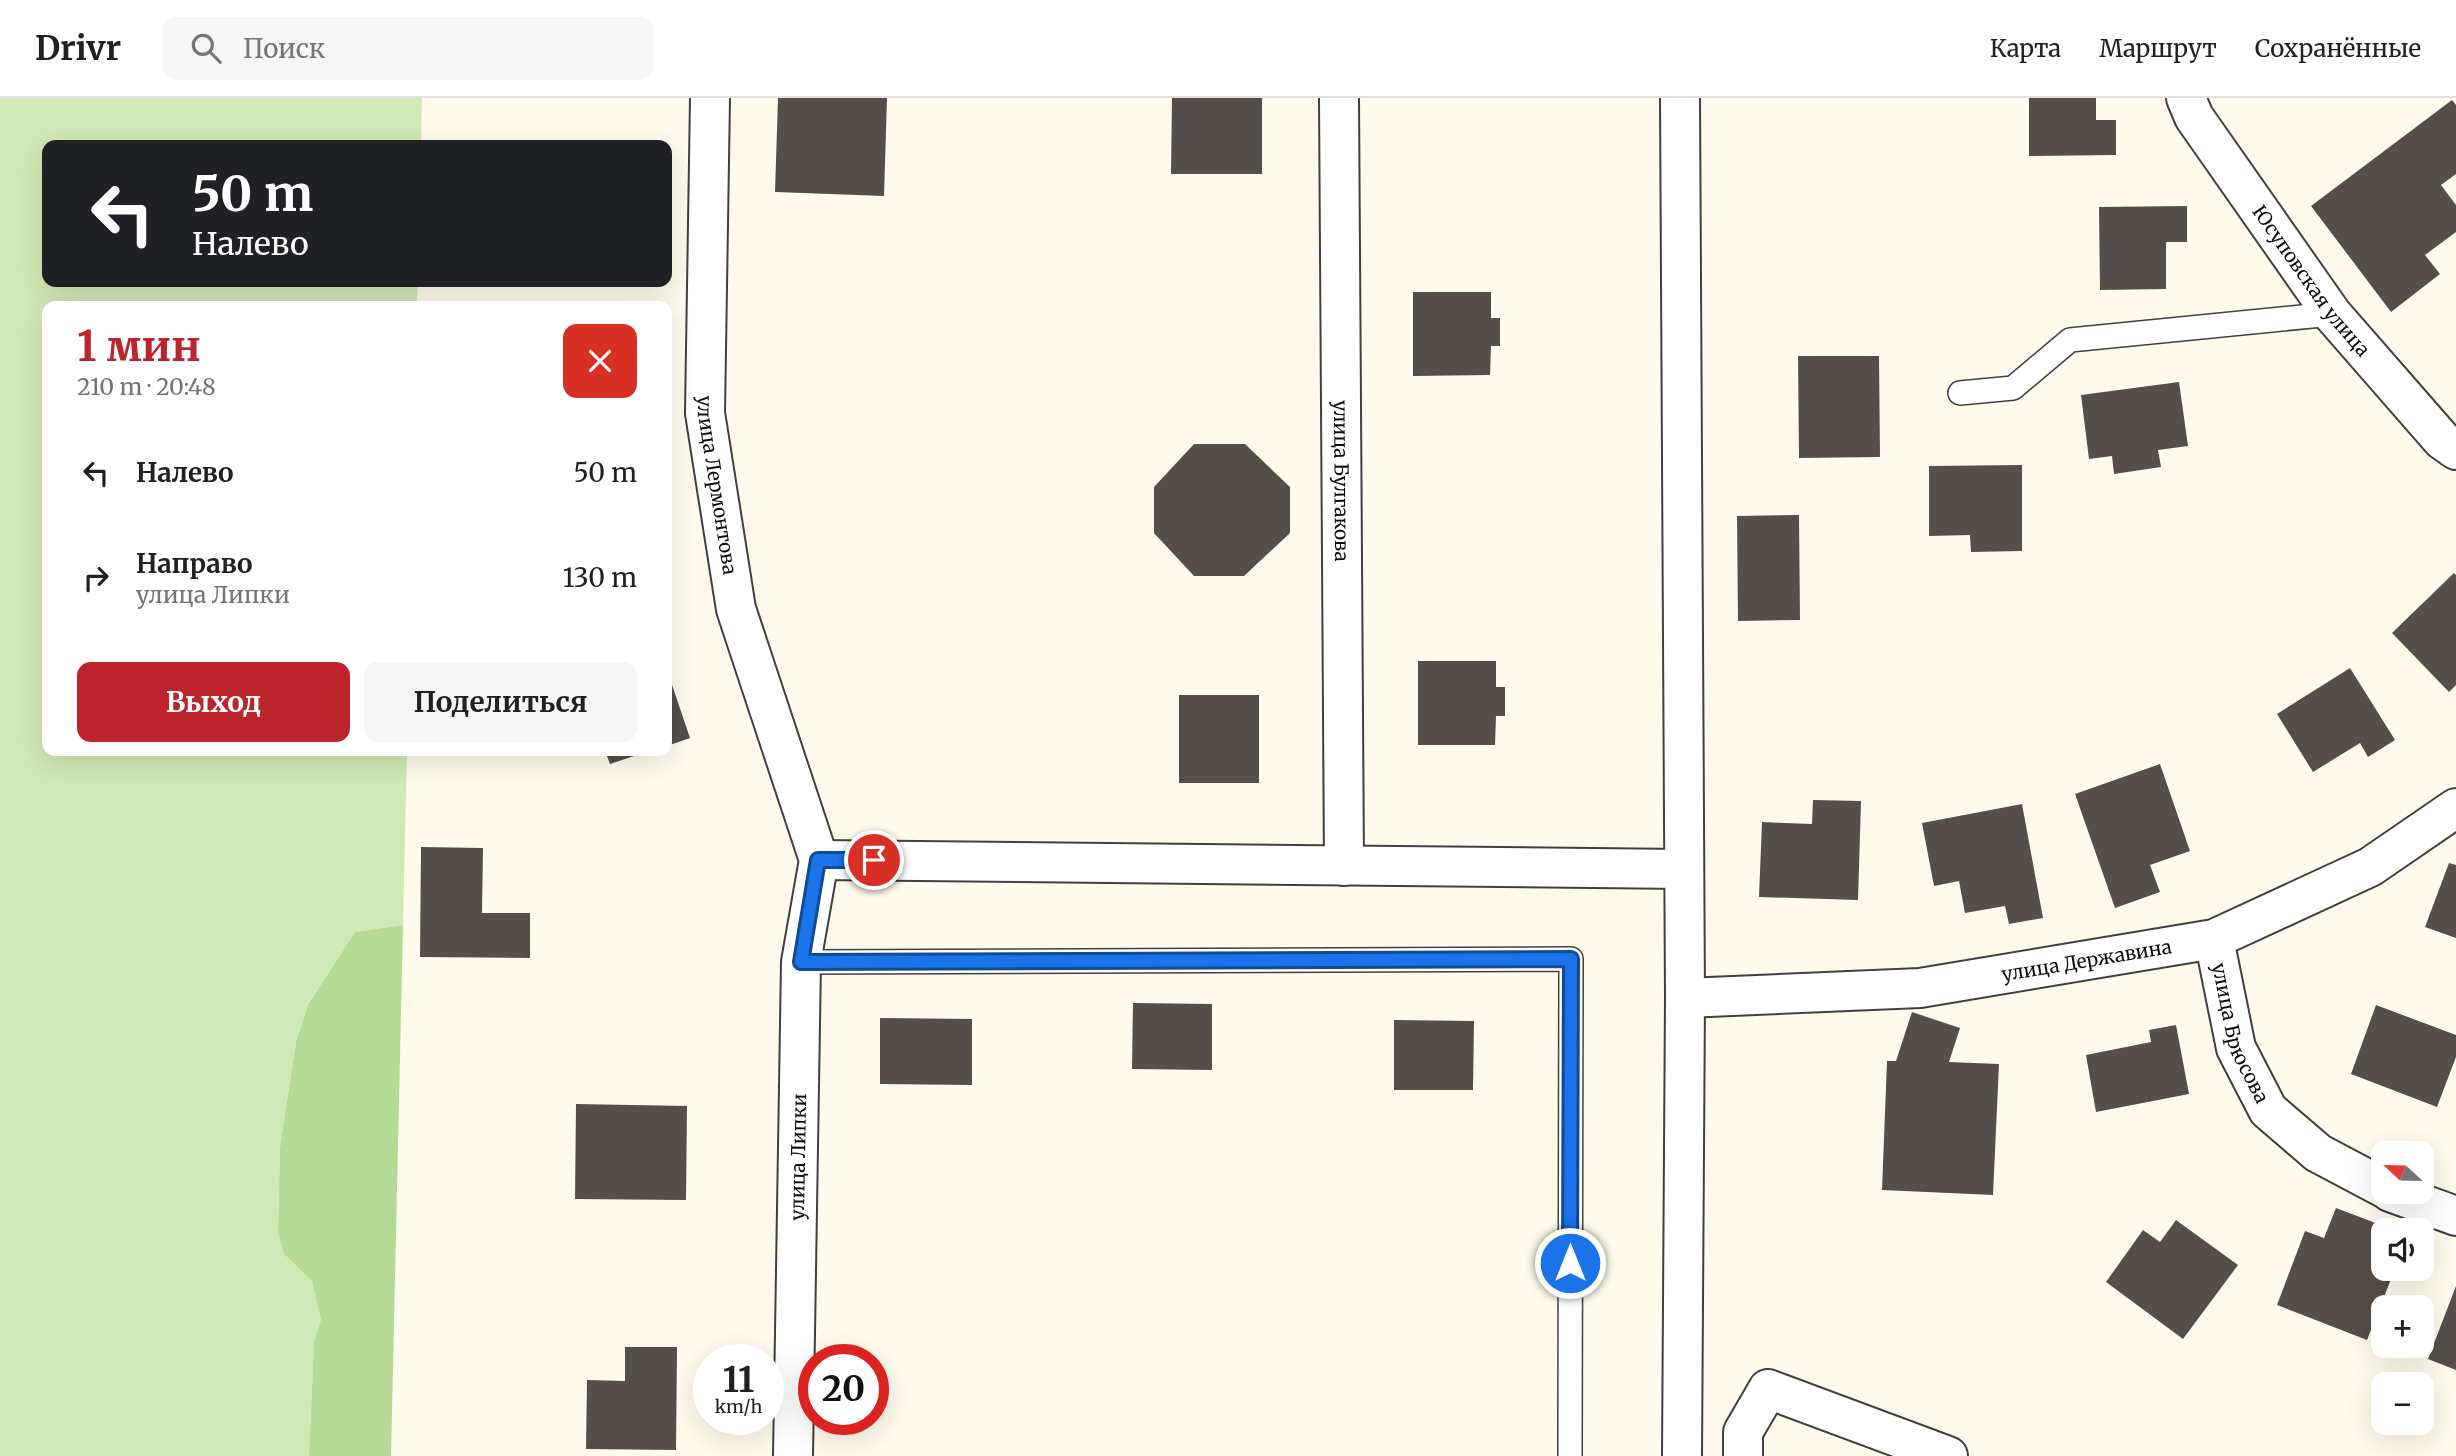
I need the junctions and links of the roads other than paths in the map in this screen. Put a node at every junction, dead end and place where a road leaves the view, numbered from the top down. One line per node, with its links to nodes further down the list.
1 (710, 98): 9 (street, улица Лермонтова)
2 (1339, 98): 10 (street, улица Булгакова)
3 (1680, 98): 11 (street)
4 (2186, 98): 5 (street, Юсуповская улица)
5 (2332, 314): 6 (lane); 7 (street, Юсуповская улица)
6 (1960, 393)
7 (2456, 450)
8 (2456, 807): 12 (street, улица Державина)
9 (818, 860): 10 (street); 13 (street, улица Липки)
10 (1344, 866): 11 (street)
11 (1684, 869): 14 (street)
12 (2214, 939): 14 (street, улица Державина); 15 (street, улица Брюсова)
13 (801, 962): 18 (street, улица Липки); 19 (lane)
14 (1685, 998): 20 (street)
15 (2371, 1181)
16 (2423, 1204): 17 (street)
17 (2456, 1216)
18 (793, 1456)
19 (1570, 1456)
20 (1682, 1456)
21 (1743, 1456): 22 (street)
22 (1948, 1456)

